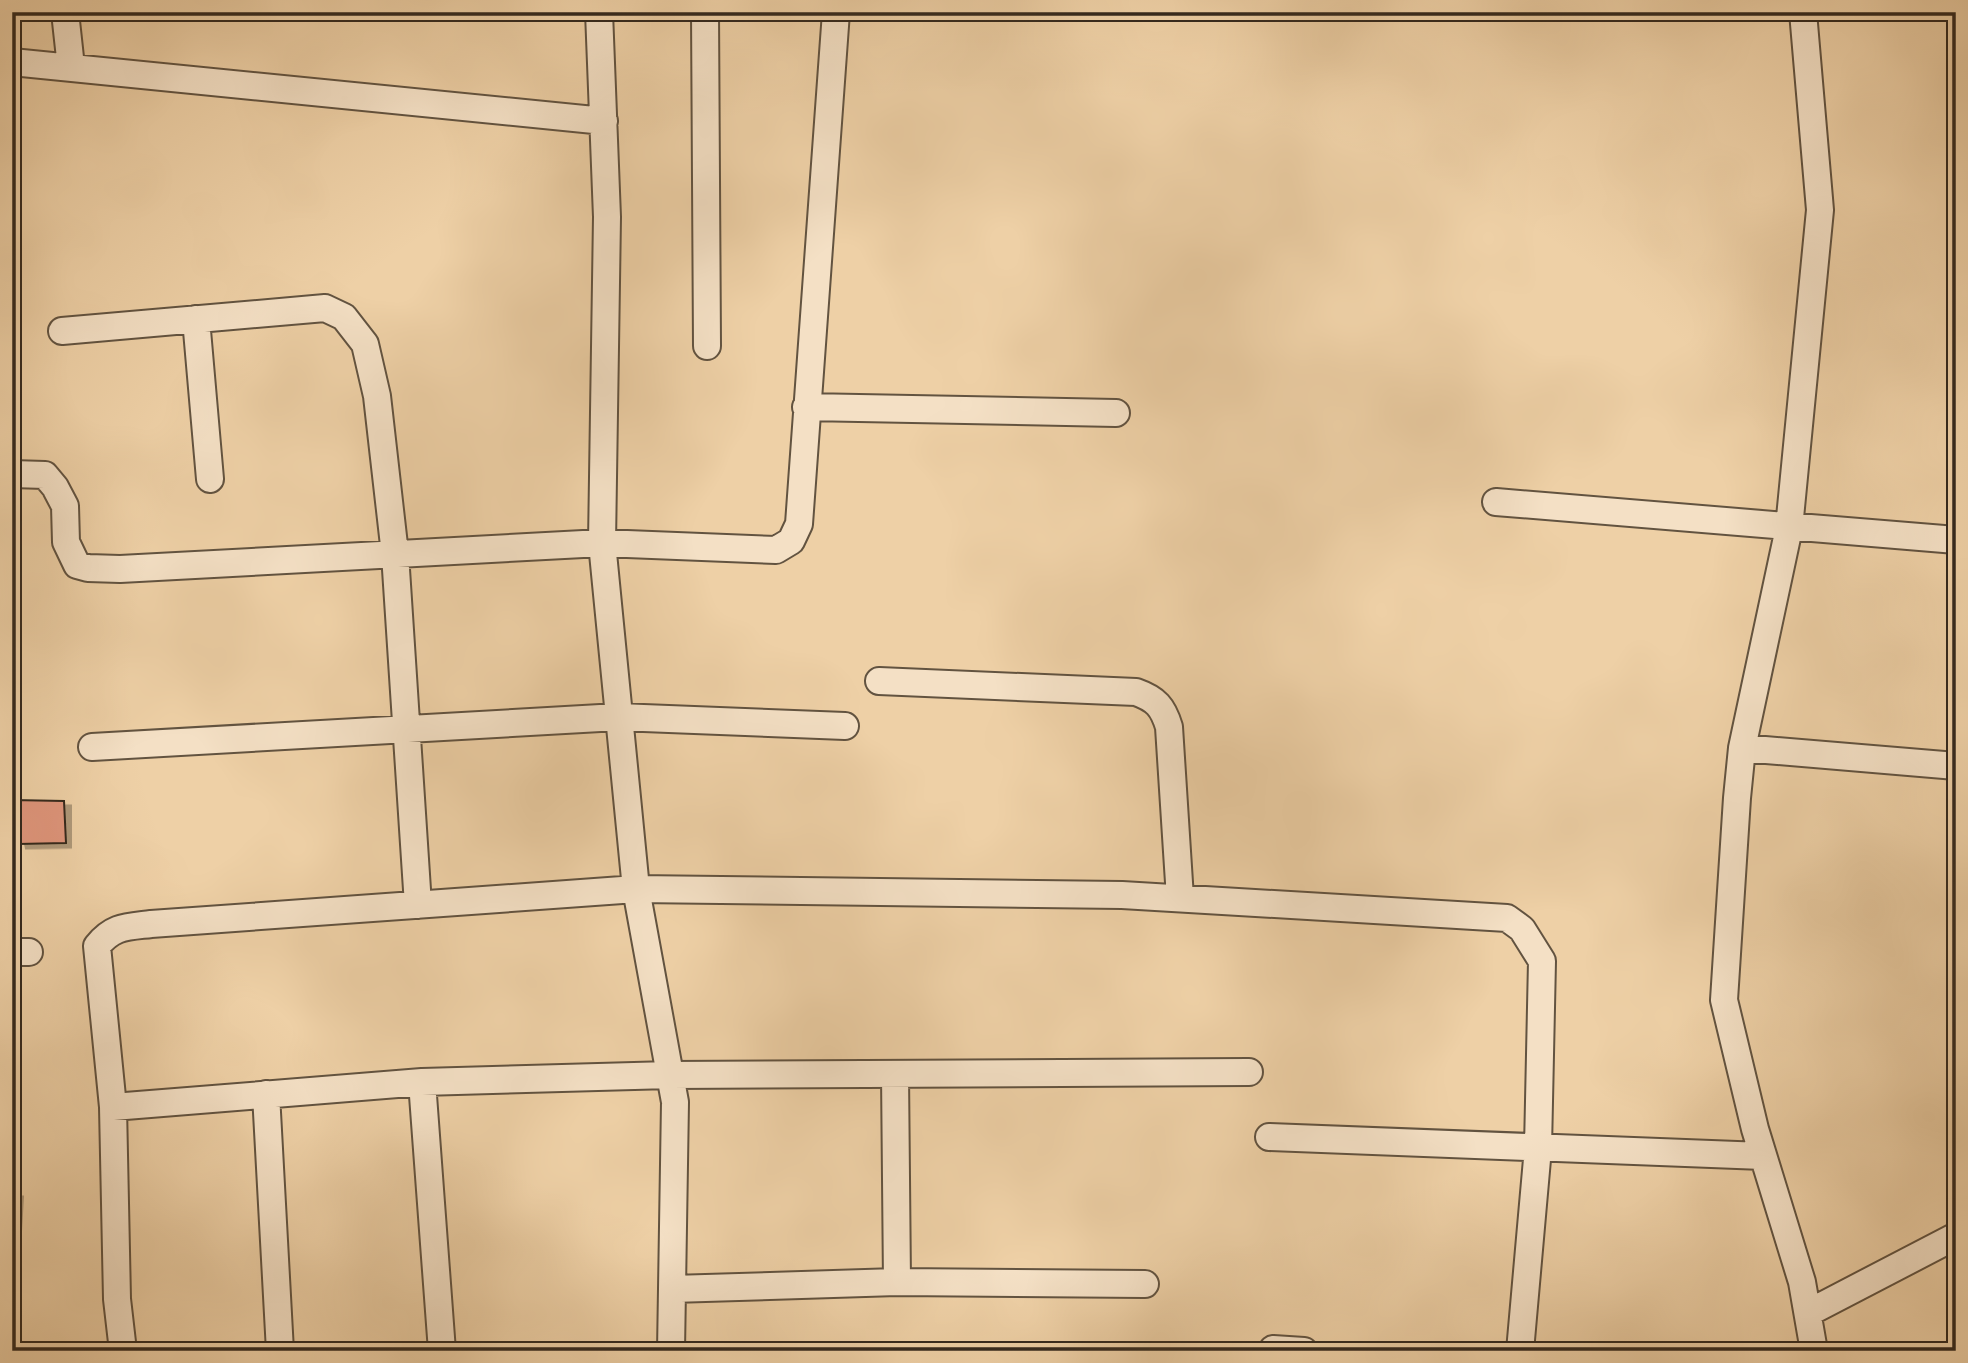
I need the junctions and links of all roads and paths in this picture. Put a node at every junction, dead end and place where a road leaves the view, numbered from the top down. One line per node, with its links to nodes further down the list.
1 (65, 12): 7 (street)
2 (599, 12): 8 (street)
3 (705, 12): 11 (street)
4 (836, 12): 12 (street)
5 (1803, 12): 17 (street)
6 (12, 62): 7 (street)
7 (71, 67): 8 (street)
8 (604, 121): 19 (street)
9 (196, 319): 10 (street); 15 (street); 20 (street)
10 (62, 331)
11 (707, 346)
12 (806, 407): 13 (street); 19 (street)
13 (1116, 414)
14 (12, 474): 20 (street)
15 (210, 479)
16 (1496, 502): 17 (street)
17 (1789, 528): 18 (street); 26 (street)
18 (1956, 540)
19 (602, 543): 20 (street); 22 (street)
20 (395, 554): 24 (street)
21 (879, 681): 29 (street)
22 (618, 718): 23 (street); 24 (street); 28 (street)
23 (845, 726)
24 (405, 730): 25 (street); 30 (street)
25 (92, 747)
26 (1742, 748): 27 (street); 39 (street)
27 (1956, 766)
28 (636, 889): 29 (street); 30 (street); 33 (street)
29 (1180, 898): 38 (street)
30 (418, 905): 36 (street)
31 (1249, 1072): 32 (street)
32 (895, 1074): 33 (street); 41 (street)
33 (670, 1075): 34 (street); 43 (street)
34 (422, 1082): 35 (street); 48 (street)
35 (266, 1094): 36 (street); 47 (street)
36 (113, 1107): 46 (street)
37 (1269, 1137): 38 (street)
38 (1538, 1148): 39 (street); 51 (street)
39 (1763, 1156): 44 (street)
40 (1956, 1236): 44 (street)
41 (897, 1283): 42 (street); 43 (street)
42 (1145, 1284)
43 (672, 1289): 49 (street)
44 (1808, 1313): 52 (street)
45 (1273, 1349): 50 (street)
46 (123, 1351)
47 (280, 1351)
48 (442, 1351)
49 (671, 1351)
50 (1304, 1351)
51 (1520, 1351)
52 (1814, 1351)

